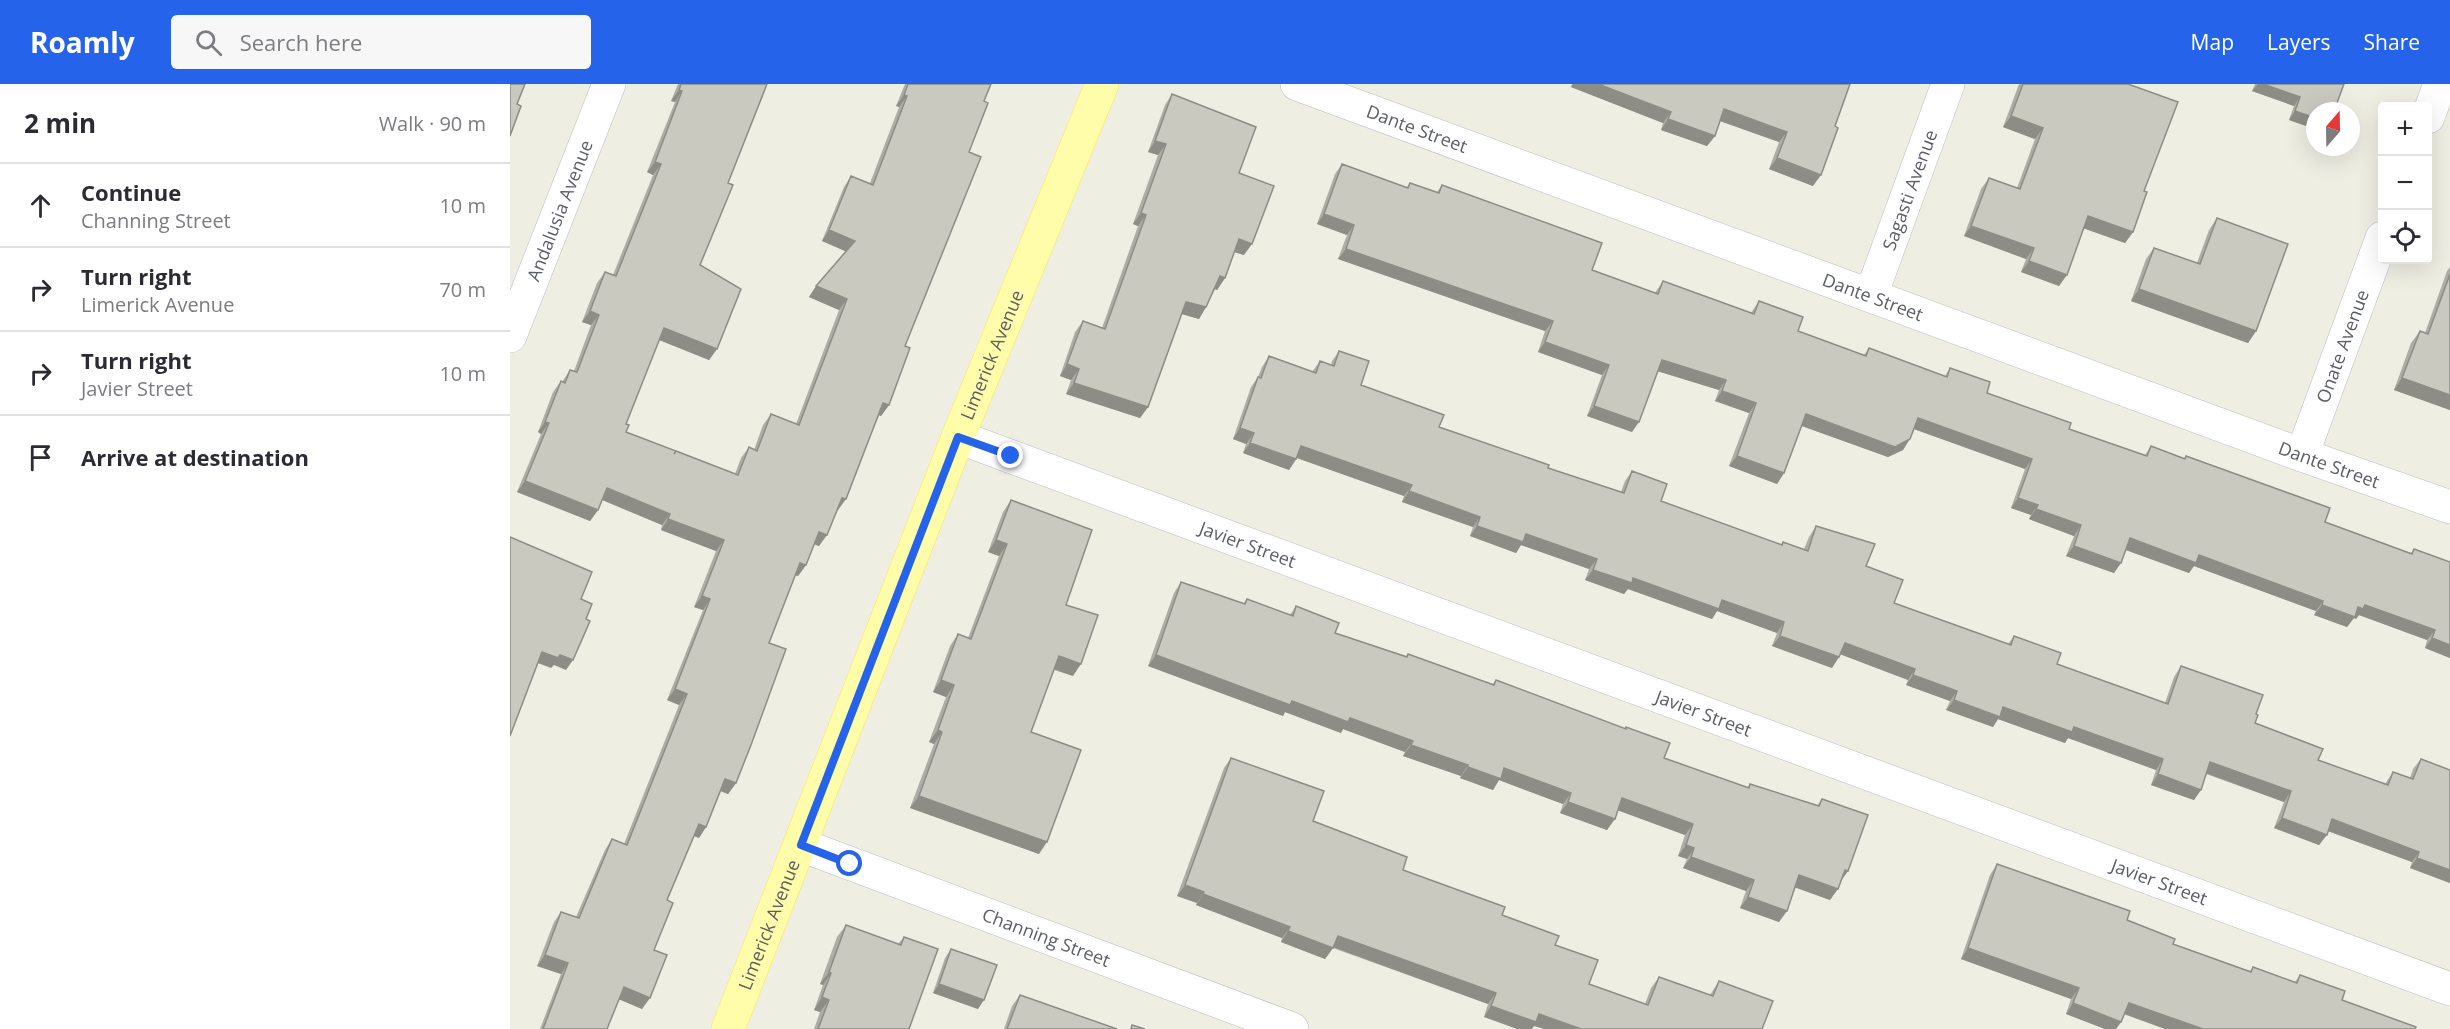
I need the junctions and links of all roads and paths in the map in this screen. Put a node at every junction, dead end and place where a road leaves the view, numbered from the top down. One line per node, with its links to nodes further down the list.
1 (609, 84): 9 (street, Andalusia Avenue)
2 (1102, 84): 10 (main road, Limerick Avenue)
3 (1297, 84): 8 (street, Dante Street)
4 (1948, 84): 8 (street, Sagasti Avenue)
5 (2440, 84): 6 (street)
6 (2432, 104)
7 (2378, 249): 11 (street, Onate Avenue)
8 (1871, 295): 11 (street, Dante Street)
9 (510, 336)
10 (958, 437): 13 (main road, Limerick Avenue); 14 (street, Javier Street)
11 (2302, 455): 12 (street, Dante Street)
12 (2450, 507)
13 (801, 845): 15 (main road, Limerick Avenue); 16 (street, Channing Street)
14 (2450, 989)
15 (728, 1029)
16 (1292, 1029)

